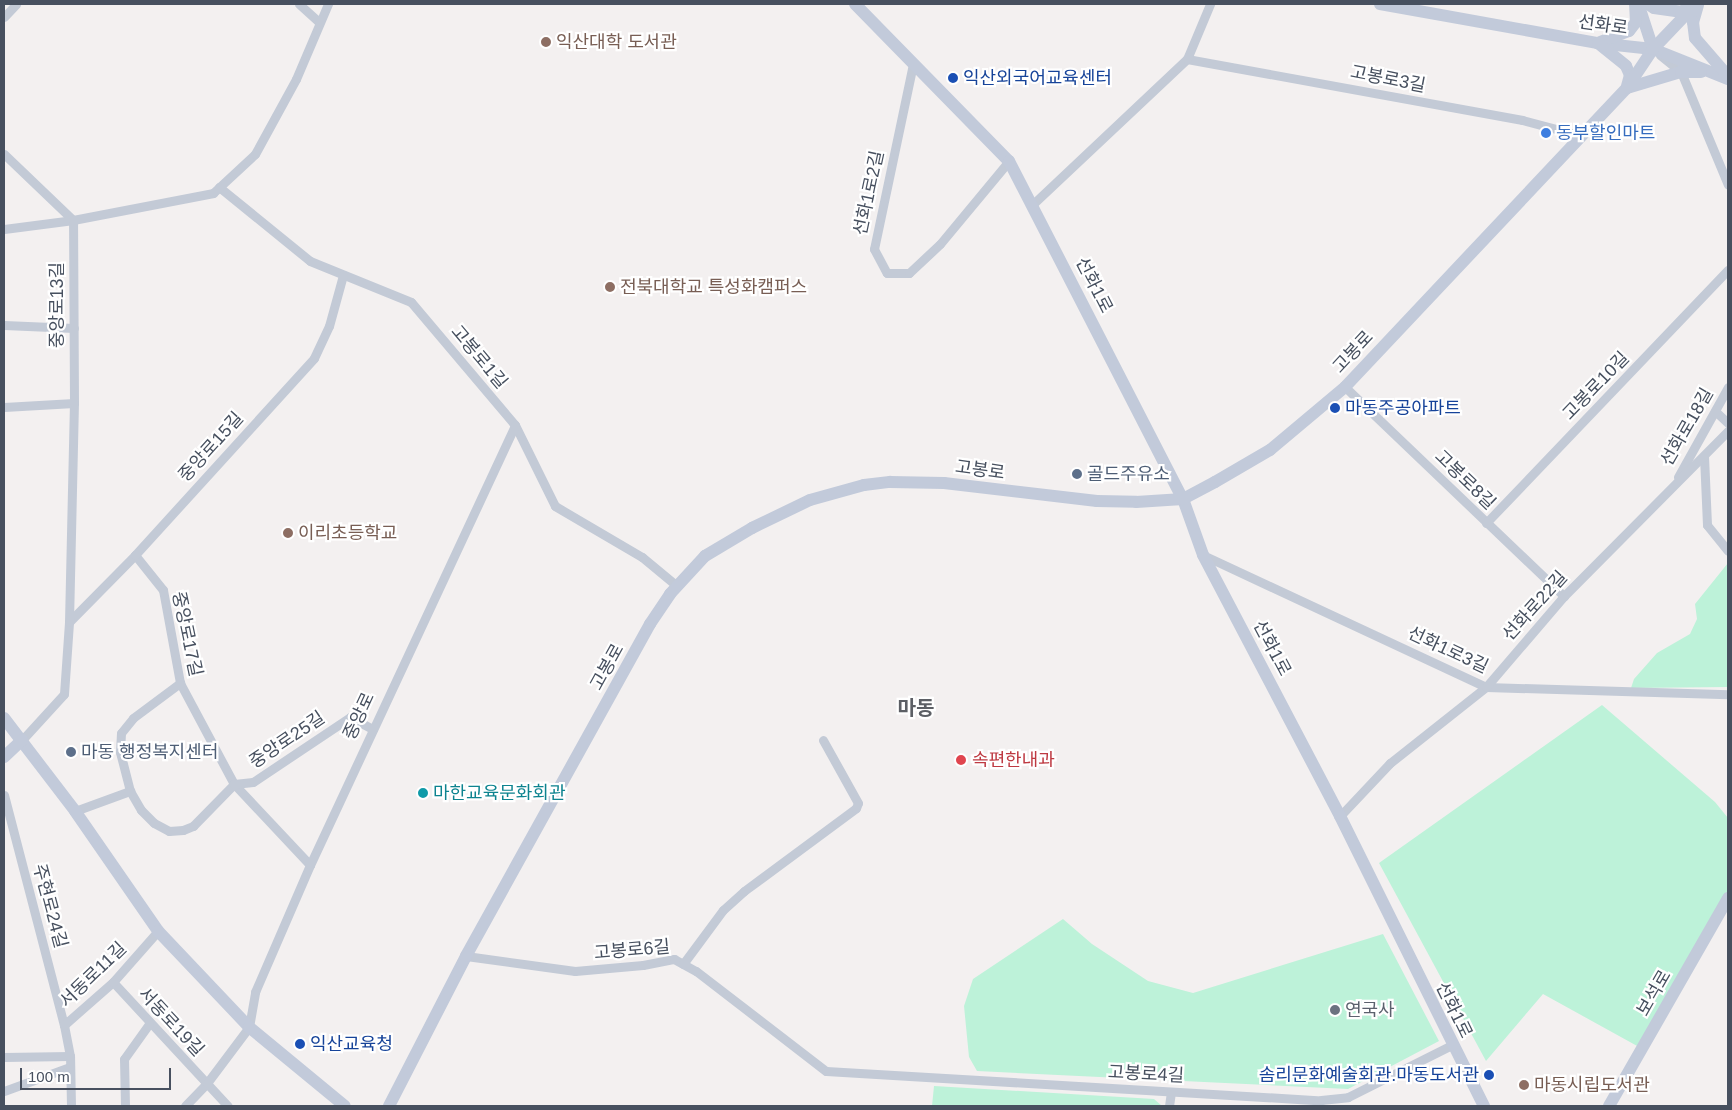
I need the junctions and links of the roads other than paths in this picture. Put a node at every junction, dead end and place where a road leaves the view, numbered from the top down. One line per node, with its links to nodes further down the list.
1 (16, 4): 10 (street)
2 (299, 4): 11 (street)
3 (328, 4): 11 (street)
4 (855, 4): 15 (street, 선화1로)
5 (1210, 4): 14 (street)
6 (1380, 4): 12 (street, 선화로)
7 (1636, 4): 12 (street); 13 (street)
8 (1648, 4): 9 (street)
9 (1696, 4): 13 (street, 고봉로); 17 (street)
10 (4, 16)
11 (319, 22): 23 (street)
12 (1597, 42): 13 (street, 선화로); 18 (street)
13 (1653, 49): 16 (street); 17 (street, 선화로); 18 (street, 고봉로)
14 (1187, 58): 19 (street, 고봉로3길); 24 (street)
15 (913, 64): 21 (street, 선화1로); 21 (street, 선화1로2길)
16 (1681, 72): 17 (street); 18 (street); 22 (street)
17 (1728, 78)
18 (1627, 88): 19 (street, 고봉로)
19 (1582, 136): 31 (street, 고봉로)
20 (4, 154): 25 (street)
21 (1009, 161): 24 (street, 선화1로)
22 (1728, 185)
23 (219, 187): 25 (street); 28 (street, 고봉로1길)
24 (1033, 204): 41 (street, 선화1로)
25 (74, 220): 26 (street); 30 (street, 중앙로13길)
26 (4, 229)
27 (1728, 270): 42 (street, 고봉로10길)
28 (343, 275): 37 (street, 고봉로1길); 44 (street, 중앙로15길)
29 (4, 325): 30 (street)
30 (74, 328): 33 (street, 중앙로13길)
31 (1345, 387): 41 (street, 고봉로); 42 (street, 고봉로8길)
32 (1728, 387): 35 (street, 선화로18길)
33 (74, 403): 34 (street); 48 (street, 중앙로13길)
34 (4, 407)
35 (1715, 411): 36 (street); 40 (street, 선화로18길)
36 (1728, 423)
37 (515, 425): 46 (street, 고봉로1길); 53 (street, 중앙로)
38 (1728, 431): 39 (street, 선화로22길)
39 (1704, 456): 40 (street, 선화로22길); 43 (street)
40 (1674, 483): 47 (street, 선화로22길)
41 (1183, 499): 45 (street, 선화1로); 46 (street, 고봉로)
42 (1486, 523): 47 (street, 고봉로8길)
43 (1728, 551)
44 (135, 555): 48 (street, 중앙로15길); 49 (street, 중앙로17길)
45 (1203, 555): 50 (street, 선화1로3길); 61 (street, 선화1로)
46 (677, 586): 65 (street, 고봉로)
47 (1564, 596): 50 (street, 선화로22길)
48 (70, 622): 54 (street, 중앙로13길)
49 (180, 683): 57 (street, 중앙로17길); 58 (street, 중앙로25길)
50 (1486, 687): 51 (street, 선화1로3길); 61 (street, 선화로22길)
51 (1728, 694)
52 (4, 718): 54 (street)
53 (373, 729): 57 (street, 중앙로25길); 62 (street, 중앙로)
54 (22, 740): 56 (street); 60 (street)
55 (823, 740): 66 (street)
56 (4, 757)
57 (234, 784): 58 (street, 중앙로25길); 62 (street, 중앙로17길)
58 (130, 791): 60 (street)
59 (4, 795): 69 (street, 주현로24길)
60 (75, 811): 64 (street)
61 (1340, 816): 71 (street, 선화1로)
62 (310, 865): 70 (street, 중앙로)
63 (1728, 898): 88 (street, 보석로)
64 (158, 931): 67 (street, 서동로11길); 70 (street)
65 (466, 956): 66 (street, 고봉로6길); 85 (street, 고봉로)
66 (683, 964): 75 (street, 고봉로6길)
67 (113, 982): 68 (street, 서동로19길); 69 (street, 서동로11길)
68 (149, 1024): 76 (street, 서동로19길); 81 (street)
69 (64, 1025): 72 (street, 서동로11길)
70 (249, 1027): 76 (street, 서동로19길); 84 (street)
71 (1452, 1045): 79 (street, 고봉로4길); 87 (street, 선화1로)
72 (70, 1056): 73 (street); 74 (street, 서동로11길)
73 (4, 1057)
74 (70, 1067): 77 (street); 80 (street, 서동로11길)
75 (826, 1071): 78 (street, 고봉로4길)
76 (207, 1084): 82 (street); 83 (street, 서동로19길)
77 (4, 1091)
78 (1172, 1092): 79 (street, 고봉로4길); 86 (street)
79 (1320, 1103)
80 (71, 1106)
81 (125, 1106)
82 (185, 1106)
83 (228, 1106)
84 (345, 1106)
85 (389, 1106)
86 (1169, 1106)
87 (1484, 1106)
88 (1609, 1106)

